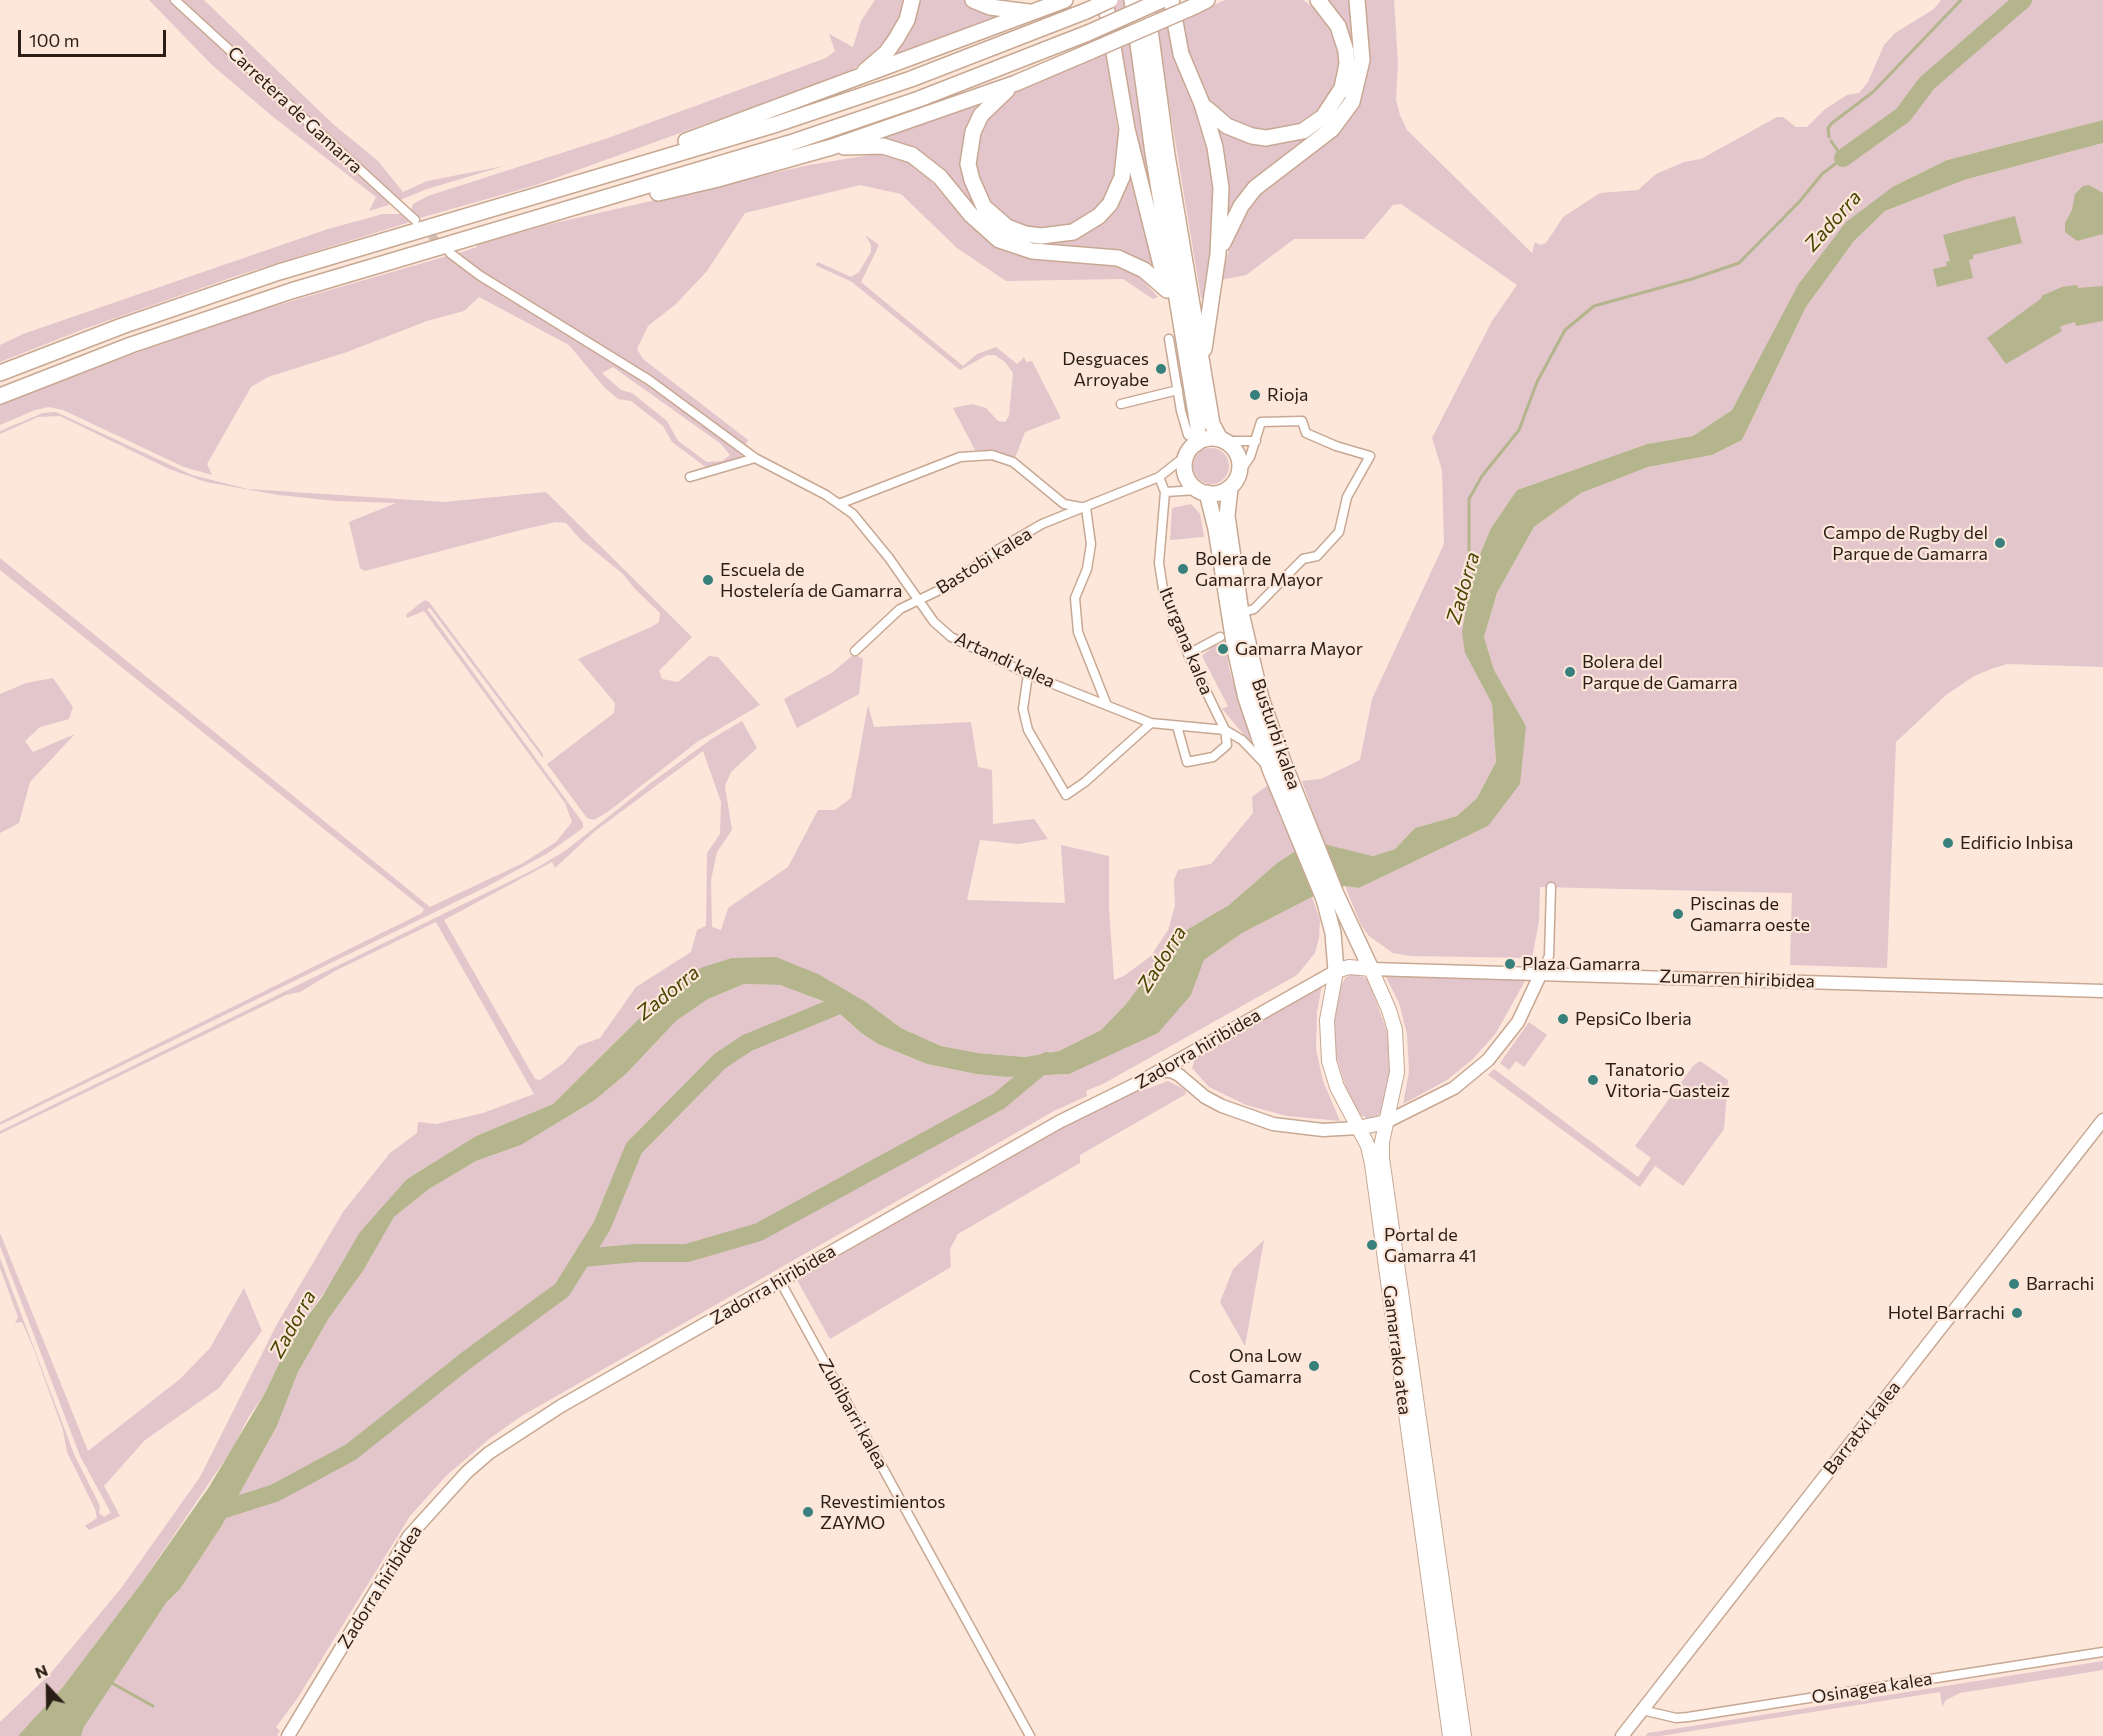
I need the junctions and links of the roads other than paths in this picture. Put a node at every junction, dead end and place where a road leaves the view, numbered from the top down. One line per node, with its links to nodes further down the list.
1 (175, 0): 21 (street, Carretera de Gamarra)
2 (912, 0): 14 (highway)
3 (973, 0): 13 (highway)
4 (1065, 0): 13 (highway)
5 (1108, 0): 17 (highway); 19 (highway, bridge)
6 (1132, 0): 25 (highway)
7 (1146, 0): 27 (highway)
8 (1162, 0): 20 (highway, bridge)
9 (1171, 0): 16 (highway)
10 (1318, 0): 16 (highway)
11 (1357, 0): 23 (highway)
12 (1201, 3): 15 (highway, bridge)
13 (1035, 12): 14 (highway)
14 (855, 79): 19 (highway)
15 (1016, 83): 17 (highway); 18 (highway)
16 (1202, 104): 23 (highway)
17 (1127, 129): 24 (highway)
18 (832, 147): 20 (highway); 24 (highway)
19 (561, 187): 28 (highway)
20 (622, 195): 30 (highway)
21 (415, 220)
22 (450, 253): 35 (street, Artandi kalea)
23 (1218, 254): 27 (highway)
24 (1167, 290): 25 (highway)
25 (1180, 323): 34 (highway)
26 (1169, 339): 29 (street)
27 (1202, 364): 32 (highway)
28 (0, 373)
29 (1179, 390): 31 (street); 34 (street)
30 (0, 396)
31 (1121, 404)
32 (1222, 440): 33 (street); 34 (highway); 36 (highway)
33 (1256, 441): 36 (street); 45 (street)
34 (1193, 446): 38 (street, Bastobi kalea); 40 (highway)
35 (755, 458): 37 (street); 42 (street, Artandi kalea)
36 (1239, 473): 39 (highway)
37 (690, 477)
38 (1159, 477): 41 (street, Iturgana kalea); 43 (street, Bastobi kalea)
39 (1230, 488): 40 (highway); 45 (highway, Busturbi kalea)
40 (1202, 491): 41 (street); 54 (highway, Busturbi kalea)
41 (1165, 492): 48 (street, Iturgana kalea)
42 (839, 504): 43 (street); 44 (street, Artandi kalea)
43 (1086, 508): 44 (street, Bastobi kalea); 50 (street)
44 (918, 601): 47 (street, Bastobi kalea); 49 (street, Artandi kalea)
45 (1245, 612): 55 (highway, Busturbi kalea)
46 (1220, 637): 48 (street)
47 (855, 651)
48 (1188, 654): 53 (street, Iturgana kalea)
49 (1028, 674): 50 (street, Artandi kalea); 51 (street)
50 (1106, 703): 51 (street, Artandi kalea)
51 (1150, 723): 52 (street, Artandi kalea)
52 (1177, 726): 53 (street, Artandi kalea); 53 (street)
53 (1225, 730): 54 (street)
54 (1270, 769): 55 (highway, Busturbi kalea)
55 (1286, 788): 57 (highway, Busturbi kalea)
56 (1551, 886): 60 (street)
57 (1330, 897): 58 (highway, Busturbi kalea); 59 (highway, Busturbi kalea)
58 (1371, 969): 59 (main road, Zadorra hiribidea); 60 (street, Zumarren hiribidea); 66 (main road, Gamarrako atea)
59 (1336, 971): 62 (street, Zadorra hiribidea); 67 (main road, Gamarrako atea)
60 (1541, 973): 61 (street, Zumarren hiribidea); 66 (street)
61 (2103, 991)
62 (1187, 1055): 63 (street, Zadorra hiribidea); 64 (street)
63 (1159, 1071): 64 (street); 68 (street, Zadorra hiribidea)
64 (1188, 1081): 67 (street)
65 (2103, 1120): 70 (street, Barratxi kalea)
66 (1386, 1122): 67 (main road); 74 (main road, Gamarrako atea)
67 (1358, 1128): 73 (main road, Gamarrako atea)
68 (780, 1281): 71 (street, Zadorra hiribidea); 72 (street, Zubibarri kalea)
69 (2103, 1652): 70 (street, Osinagea kalea)
70 (1642, 1710): 75 (street, Barratxi kalea)
71 (288, 1736)
72 (1030, 1736)
73 (1450, 1736)
74 (1464, 1736)
75 (1622, 1736)

